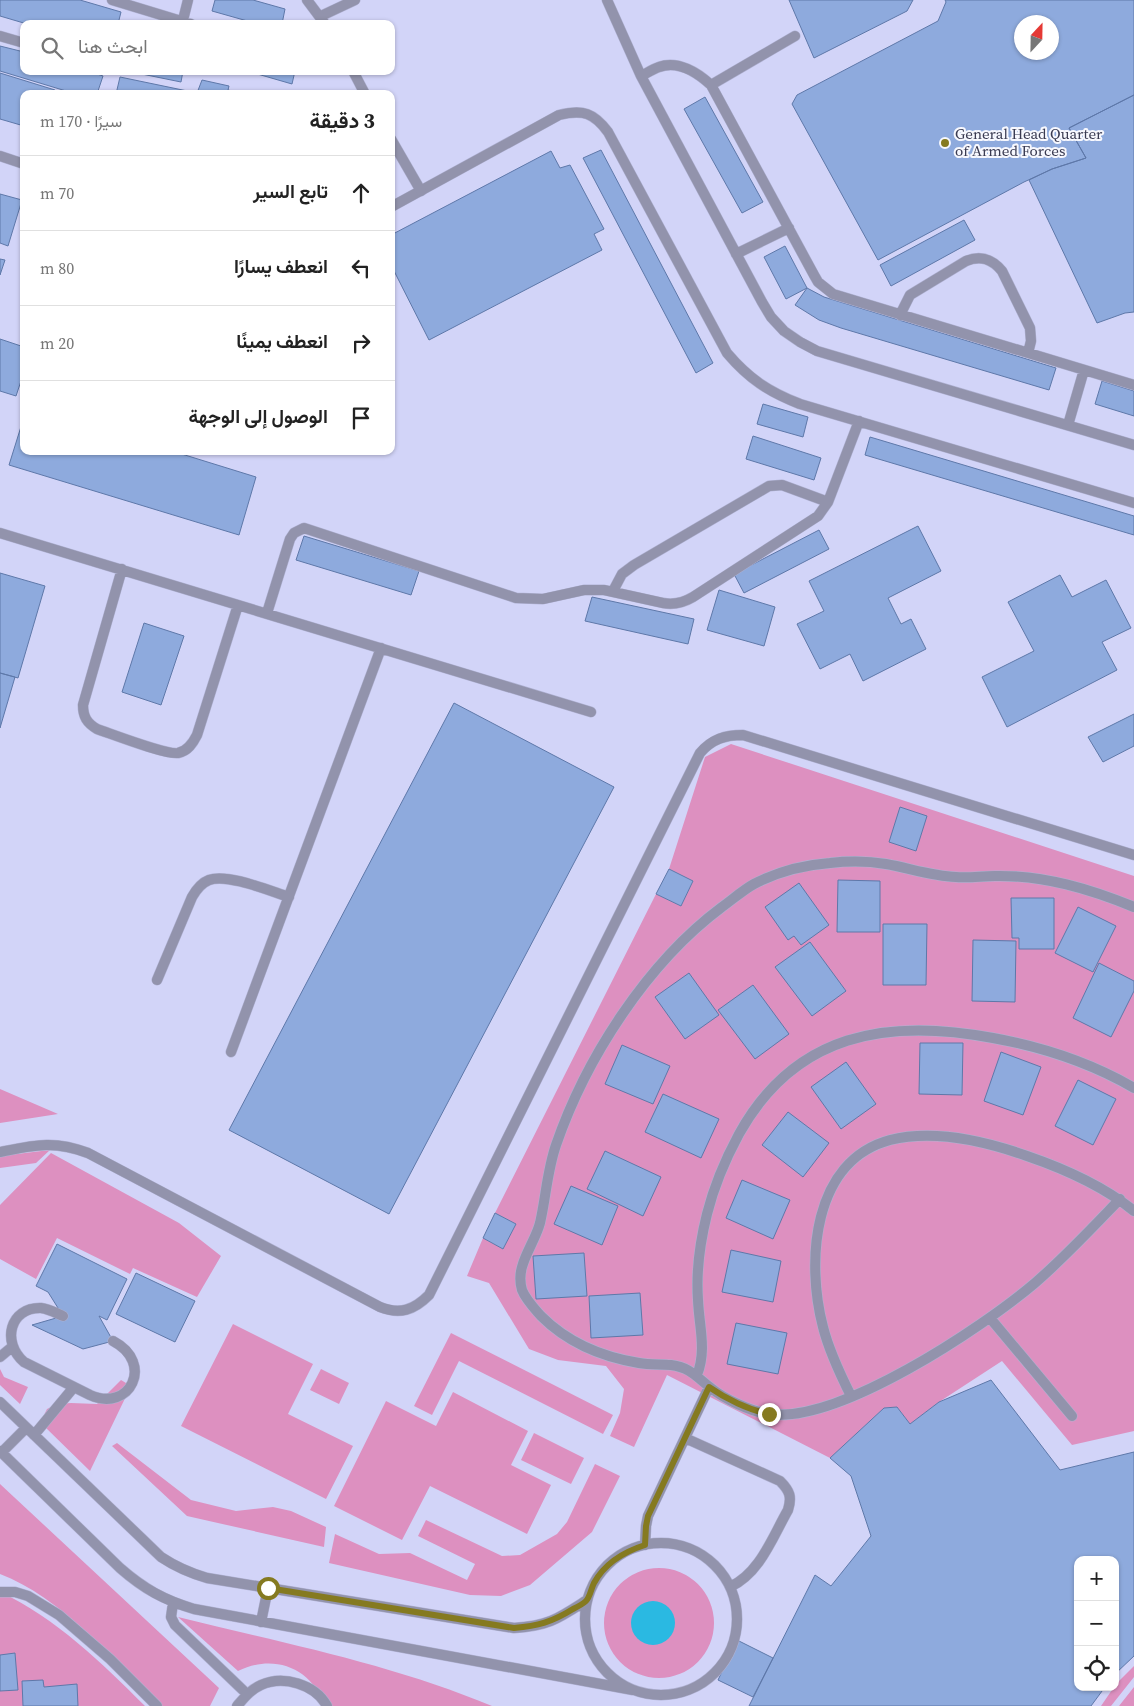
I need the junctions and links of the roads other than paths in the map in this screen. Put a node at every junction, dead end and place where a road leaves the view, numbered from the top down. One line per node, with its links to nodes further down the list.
1 (112, 0): 6 (street)
2 (188, 0): 7 (street)
3 (307, 0): 8 (street)
4 (355, 0): 8 (street)
5 (607, 0): 13 (street)
6 (175, 20)
7 (185, 20)
8 (323, 20)
9 (0, 36): 11 (street)
10 (795, 36): 14 (street)
11 (20, 42)
12 (355, 75): 15 (street)
13 (641, 76): 14 (street); 22 (street)
14 (711, 85): 21 (street)
15 (364, 90)
16 (395, 146): 19 (street)
17 (0, 156): 18 (street)
18 (20, 163)
19 (421, 191): 20 (street); 27 (street)
20 (395, 205)
21 (789, 228): 22 (street); 23 (street)
22 (736, 254): 28 (street)
23 (900, 315): 24 (street); 24 (street)
24 (1028, 353): 25 (street)
25 (1084, 370): 26 (street); 28 (street)
26 (1134, 385)
27 (860, 421): 30 (street); 31 (street)
28 (1068, 425): 29 (street)
29 (1134, 444)
30 (828, 502): 34 (street); 34 (street)
31 (1134, 503)
32 (0, 533): 33 (street)
33 (122, 570): 35 (street); 35 (street)
34 (613, 591): 36 (street)
35 (238, 604): 36 (street)
36 (267, 613): 37 (street)
37 (381, 648): 38 (street); 40 (street)
38 (591, 712)
39 (1134, 855): 45 (street)
40 (289, 897): 42 (street); 43 (street)
41 (1134, 907): 53 (street)
42 (157, 980)
43 (232, 1052)
44 (1134, 1088): 53 (street)
45 (0, 1152)
46 (1120, 1199): 47 (street); 49 (street); 56 (street)
47 (1134, 1211)
48 (63, 1316): 51 (street)
49 (990, 1318): 56 (street); 58 (street)
50 (113, 1341): 54 (street)
51 (12, 1347): 52 (street); 54 (street)
52 (0, 1357)
53 (697, 1375): 55 (street)
54 (74, 1387): 59 (street)
55 (709, 1387): 56 (street); 60 (street)
56 (851, 1396)
57 (0, 1402): 59 (street)
58 (1072, 1416)
59 (30, 1431): 61 (street); 64 (street)
60 (685, 1438): 62 (street); 63 (street)
61 (1, 1452): 67 (street)
62 (645, 1545): 63 (street); 66 (street)
63 (730, 1587): 69 (street)
64 (268, 1588): 66 (street); 68 (street)
65 (0, 1592): 71 (street)
66 (587, 1600): 69 (street)
67 (173, 1603): 68 (street); 70 (street)
68 (261, 1622): 69 (street)
69 (633, 1690)
70 (247, 1694): 72 (street); 73 (street)
71 (157, 1706)
72 (236, 1706)
73 (327, 1706)

